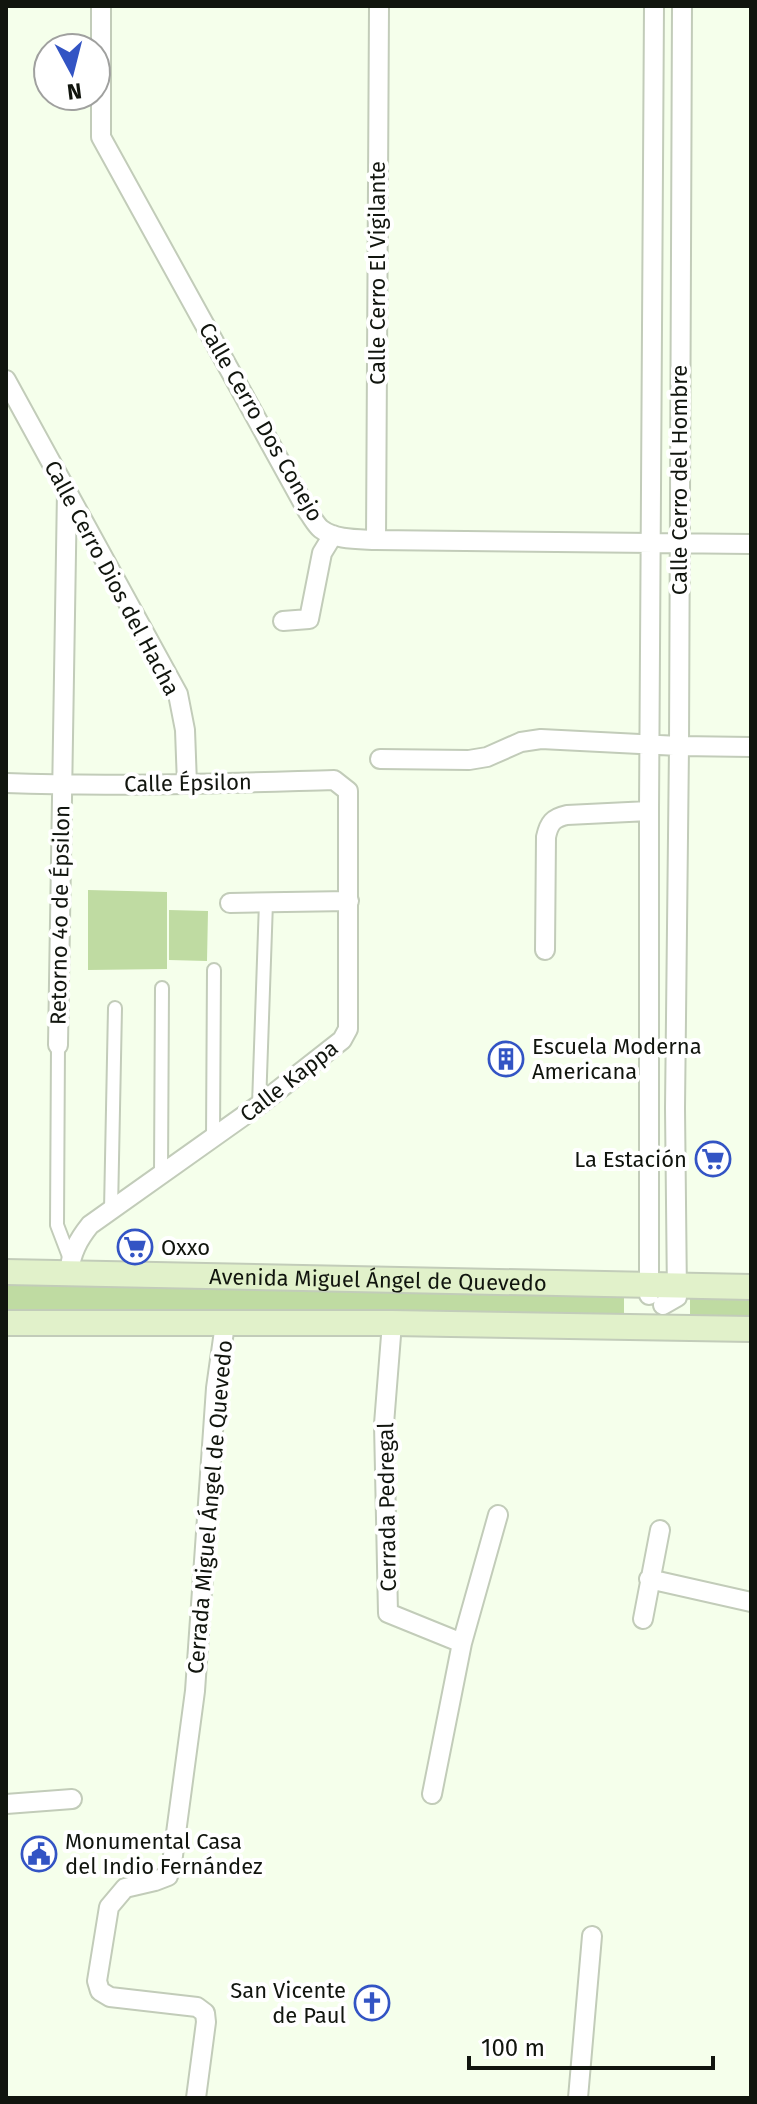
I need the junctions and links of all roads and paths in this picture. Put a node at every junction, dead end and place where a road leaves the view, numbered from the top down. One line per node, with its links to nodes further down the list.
1 (101, 6): 7 (street, Calle Cerro Dos Conejo)
2 (379, 6): 8 (street, Calle Cerro El Vigilante)
3 (654, 6): 9 (street, Calle Cerro del Hombre)
4 (682, 6): 10 (street, Calle Cerro del Hombre)
5 (6, 380): 6 (street, Calle Cerro Dios del Hacha)
6 (67, 491): 18 (street, Calle Cerro Dios del Hacha); 19 (street, Retorno 4o de Épsilon)
7 (333, 535): 8 (street, Calle Cerro Dos Conejo); 12 (street)
8 (376, 540): 9 (street, Calle Cerro Dos Conejo)
9 (652, 543): 10 (street, Calle Cerro Dos Conejo); 13 (street, Calle Cerro del Hombre)
10 (679, 544): 11 (street, Calle Cerro Dos Conejo); 14 (street, Calle Cerro del Hombre)
11 (751, 544)
12 (283, 621)
13 (651, 744): 14 (street); 16 (street); 21 (street, Calle Cerro del Hombre)
14 (679, 746): 15 (street); 27 (street, Calle Cerro del Hombre)
15 (751, 747)
16 (380, 759)
17 (6, 783): 19 (street, Calle Épsilon)
18 (187, 784): 19 (street, Calle Épsilon); 20 (street, Calle Épsilon)
19 (61, 785): 31 (street, Retorno 4o de Épsilon)
20 (349, 809): 22 (street, Calle Kappa)
21 (649, 811): 25 (street); 26 (street, Calle Cerro del Hombre)
22 (349, 901): 23 (street); 32 (street, Calle Kappa)
23 (266, 902): 24 (street); 32 (street)
24 (230, 903)
25 (545, 950)
26 (649, 953): 27 (street); 39 (street, Calle Cerro del Hombre)
27 (677, 953): 39 (street, Calle Cerro del Hombre)
28 (214, 970): 33 (street)
29 (162, 988): 34 (street)
30 (115, 1008): 35 (street)
31 (58, 1045): 36 (street)
32 (259, 1105): 33 (street, Calle Kappa)
33 (213, 1139): 34 (street, Calle Kappa)
34 (161, 1174): 35 (street, Calle Kappa)
35 (111, 1210): 36 (street, Calle Kappa)
36 (69, 1266): 37 (main road, Avenida Miguel Ángel de Quevedo); 39 (main road, Avenida Miguel Ángel de Quevedo)
37 (6, 1272)
38 (751, 1287): 39 (main road, Avenida Miguel Ángel de Quevedo)
39 (663, 1301): 41 (main road, Avenida Miguel Ángel de Quevedo); 43 (main road, Avenida Miguel Ángel de Quevedo)
40 (6, 1323): 42 (main road, Avenida Miguel Ángel de Quevedo)
41 (392, 1323): 42 (main road, Avenida Miguel Ángel de Quevedo); 49 (street, Cerrada Pedregal)
42 (225, 1324): 54 (street, Cerrada Miguel Ángel de Quevedo)
43 (751, 1329)
44 (498, 1515): 49 (street)
45 (660, 1530): 46 (street)
46 (649, 1579): 47 (street); 48 (street)
47 (751, 1602)
48 (643, 1619)
49 (462, 1643): 50 (street)
50 (432, 1794)
51 (72, 1799): 52 (street)
52 (6, 1804)
53 (592, 1936): 55 (street)
54 (196, 2098)
55 (578, 2098)

